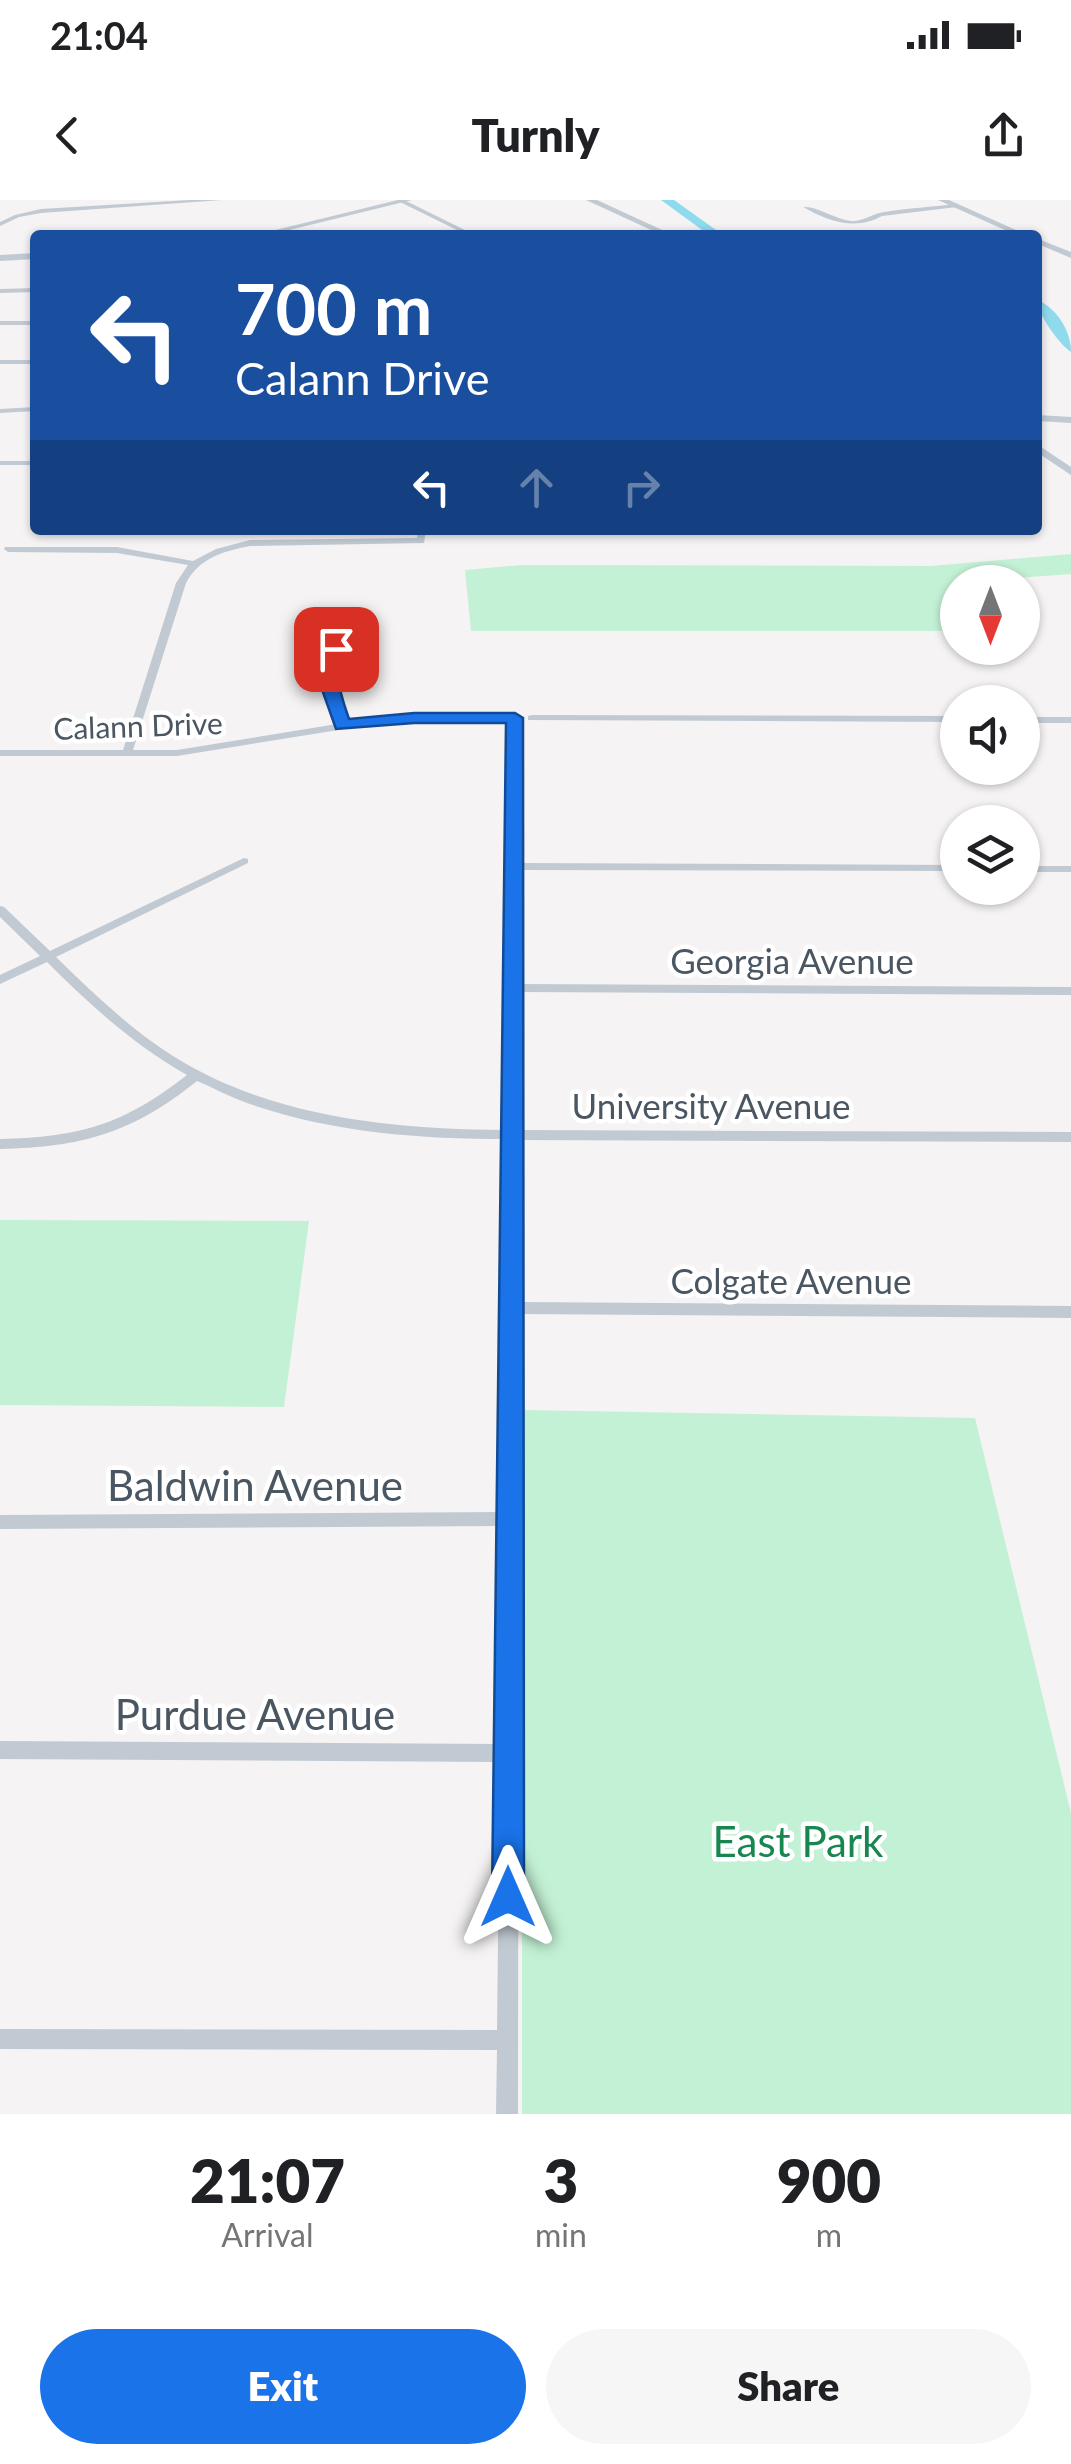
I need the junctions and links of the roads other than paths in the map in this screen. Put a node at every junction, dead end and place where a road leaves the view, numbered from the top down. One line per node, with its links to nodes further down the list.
1 (77, 200): 8 (street)
2 (219, 200): 8 (street)
3 (403, 200): 10 (street); 11 (street)
4 (590, 200): 12 (street)
5 (942, 200): 6 (street)
6 (955, 206): 7 (street); 13 (street)
7 (806, 207)
8 (70, 209): 9 (street)
9 (0, 224)
10 (293, 230)
11 (462, 230)
12 (658, 230)
13 (1011, 230)
14 (1042, 243): 16 (street)
15 (30, 256): 17 (street)
16 (1071, 256)
17 (0, 258)
18 (30, 290): 19 (street)
19 (0, 291)
20 (0, 323): 21 (street)
21 (30, 323)
22 (0, 362): 23 (street)
23 (30, 362)
24 (30, 409): 25 (street)
25 (0, 411)
26 (1042, 418): 27 (street)
27 (1071, 420)
28 (1042, 451): 31 (street)
29 (0, 463): 30 (street)
30 (30, 463)
31 (1071, 472)
32 (422, 535): 34 (street)
33 (8, 550): 34 (street)
34 (195, 564): 42 (street)
35 (353, 623): 40 (street)
36 (524, 718): 37 (street, Calann Drive); 40 (street, Calann Drive); 44 (street)
37 (940, 720)
38 (1040, 720): 39 (street)
39 (1071, 720)
40 (342, 725): 42 (street, Calann Drive)
41 (0, 753): 42 (street, Calann Drive)
42 (127, 753)
43 (244, 861): 49 (street)
44 (514, 866): 45 (street); 51 (street)
45 (940, 868)
46 (1040, 868): 47 (street)
47 (1071, 869)
48 (0, 910): 49 (street, University Avenue)
49 (51, 958): 50 (street); 53 (street, University Avenue)
50 (0, 980)
51 (513, 988): 52 (street, Georgia Avenue); 54 (street)
52 (1071, 991)
53 (196, 1076): 54 (street, University Avenue); 56 (street)
54 (512, 1133): 55 (street, University Avenue); 57 (street)
55 (1071, 1136)
56 (0, 1144)
57 (512, 1308): 58 (street, Colgate Avenue); 59 (street)
58 (1071, 1312)
59 (510, 1519): 60 (street, Baldwin Avenue); 62 (street)
60 (0, 1522)
61 (0, 1750): 62 (street, Purdue Avenue)
62 (509, 1753): 64 (street)
63 (0, 2039): 64 (street)
64 (507, 2040): 65 (street)
65 (507, 2114)

